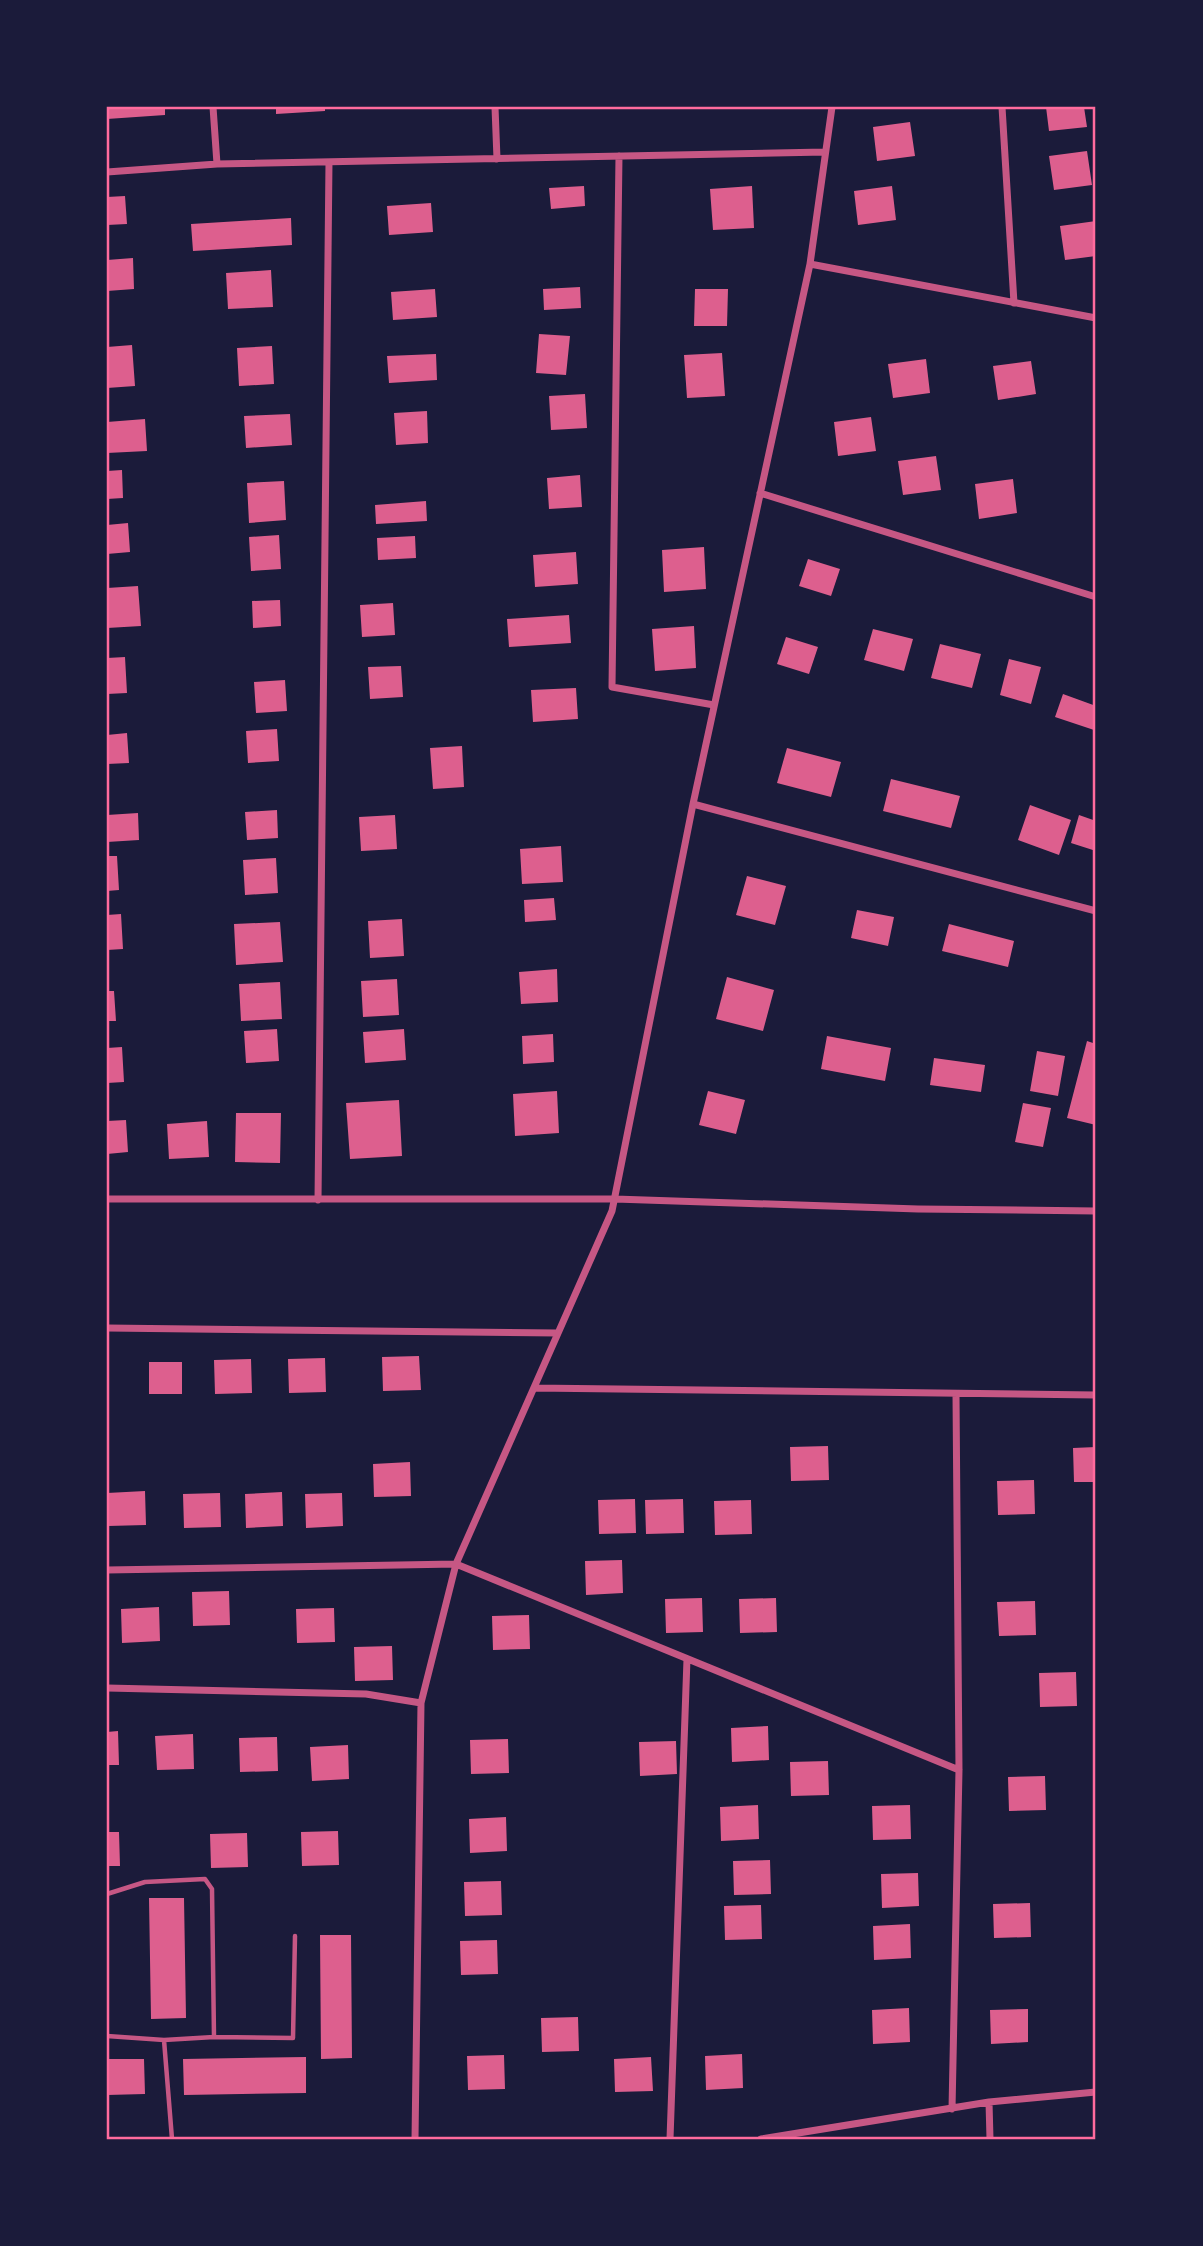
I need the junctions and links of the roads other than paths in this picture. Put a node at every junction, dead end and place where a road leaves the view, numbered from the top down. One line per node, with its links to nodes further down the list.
1 (214, 107): 9 (street)
2 (495, 107): 7 (street)
3 (832, 107): 5 (street)
4 (1002, 107): 12 (street)
5 (825, 152): 6 (street); 11 (street)
6 (620, 156): 7 (street); 16 (street)
7 (497, 159): 8 (street)
8 (329, 162): 9 (street); 21 (street)
9 (217, 164): 10 (street)
10 (107, 172)
11 (810, 264): 12 (street); 14 (street)
12 (1014, 303): 13 (street)
13 (1096, 318)
14 (760, 494): 15 (street); 16 (street)
15 (1096, 597)
16 (714, 705): 17 (street)
17 (693, 804): 18 (street); 20 (street)
18 (1096, 911)
19 (107, 1199): 21 (street)
20 (615, 1199): 21 (street); 22 (street); 24 (street)
21 (318, 1200)
22 (1096, 1211)
23 (107, 1328): 24 (street)
24 (558, 1333): 25 (street)
25 (534, 1388): 26 (street); 28 (street)
26 (956, 1394): 27 (street); 33 (street)
27 (1096, 1395)
28 (456, 1564): 29 (street); 30 (street); 32 (street)
29 (107, 1570)
30 (687, 1659): 33 (street); 44 (street)
31 (107, 1688): 32 (street)
32 (421, 1703): 43 (street)
33 (959, 1770): 41 (street)
34 (107, 1894): 37 (lane)
35 (295, 1936): 37 (lane)
36 (107, 2036): 38 (lane)
37 (214, 2037): 38 (lane)
38 (164, 2040): 42 (lane)
39 (1096, 2092): 40 (street)
40 (989, 2102): 41 (street); 46 (street)
41 (952, 2109): 45 (street)
42 (172, 2139)
43 (415, 2139)
44 (670, 2139)
45 (761, 2139)
46 (990, 2139)

